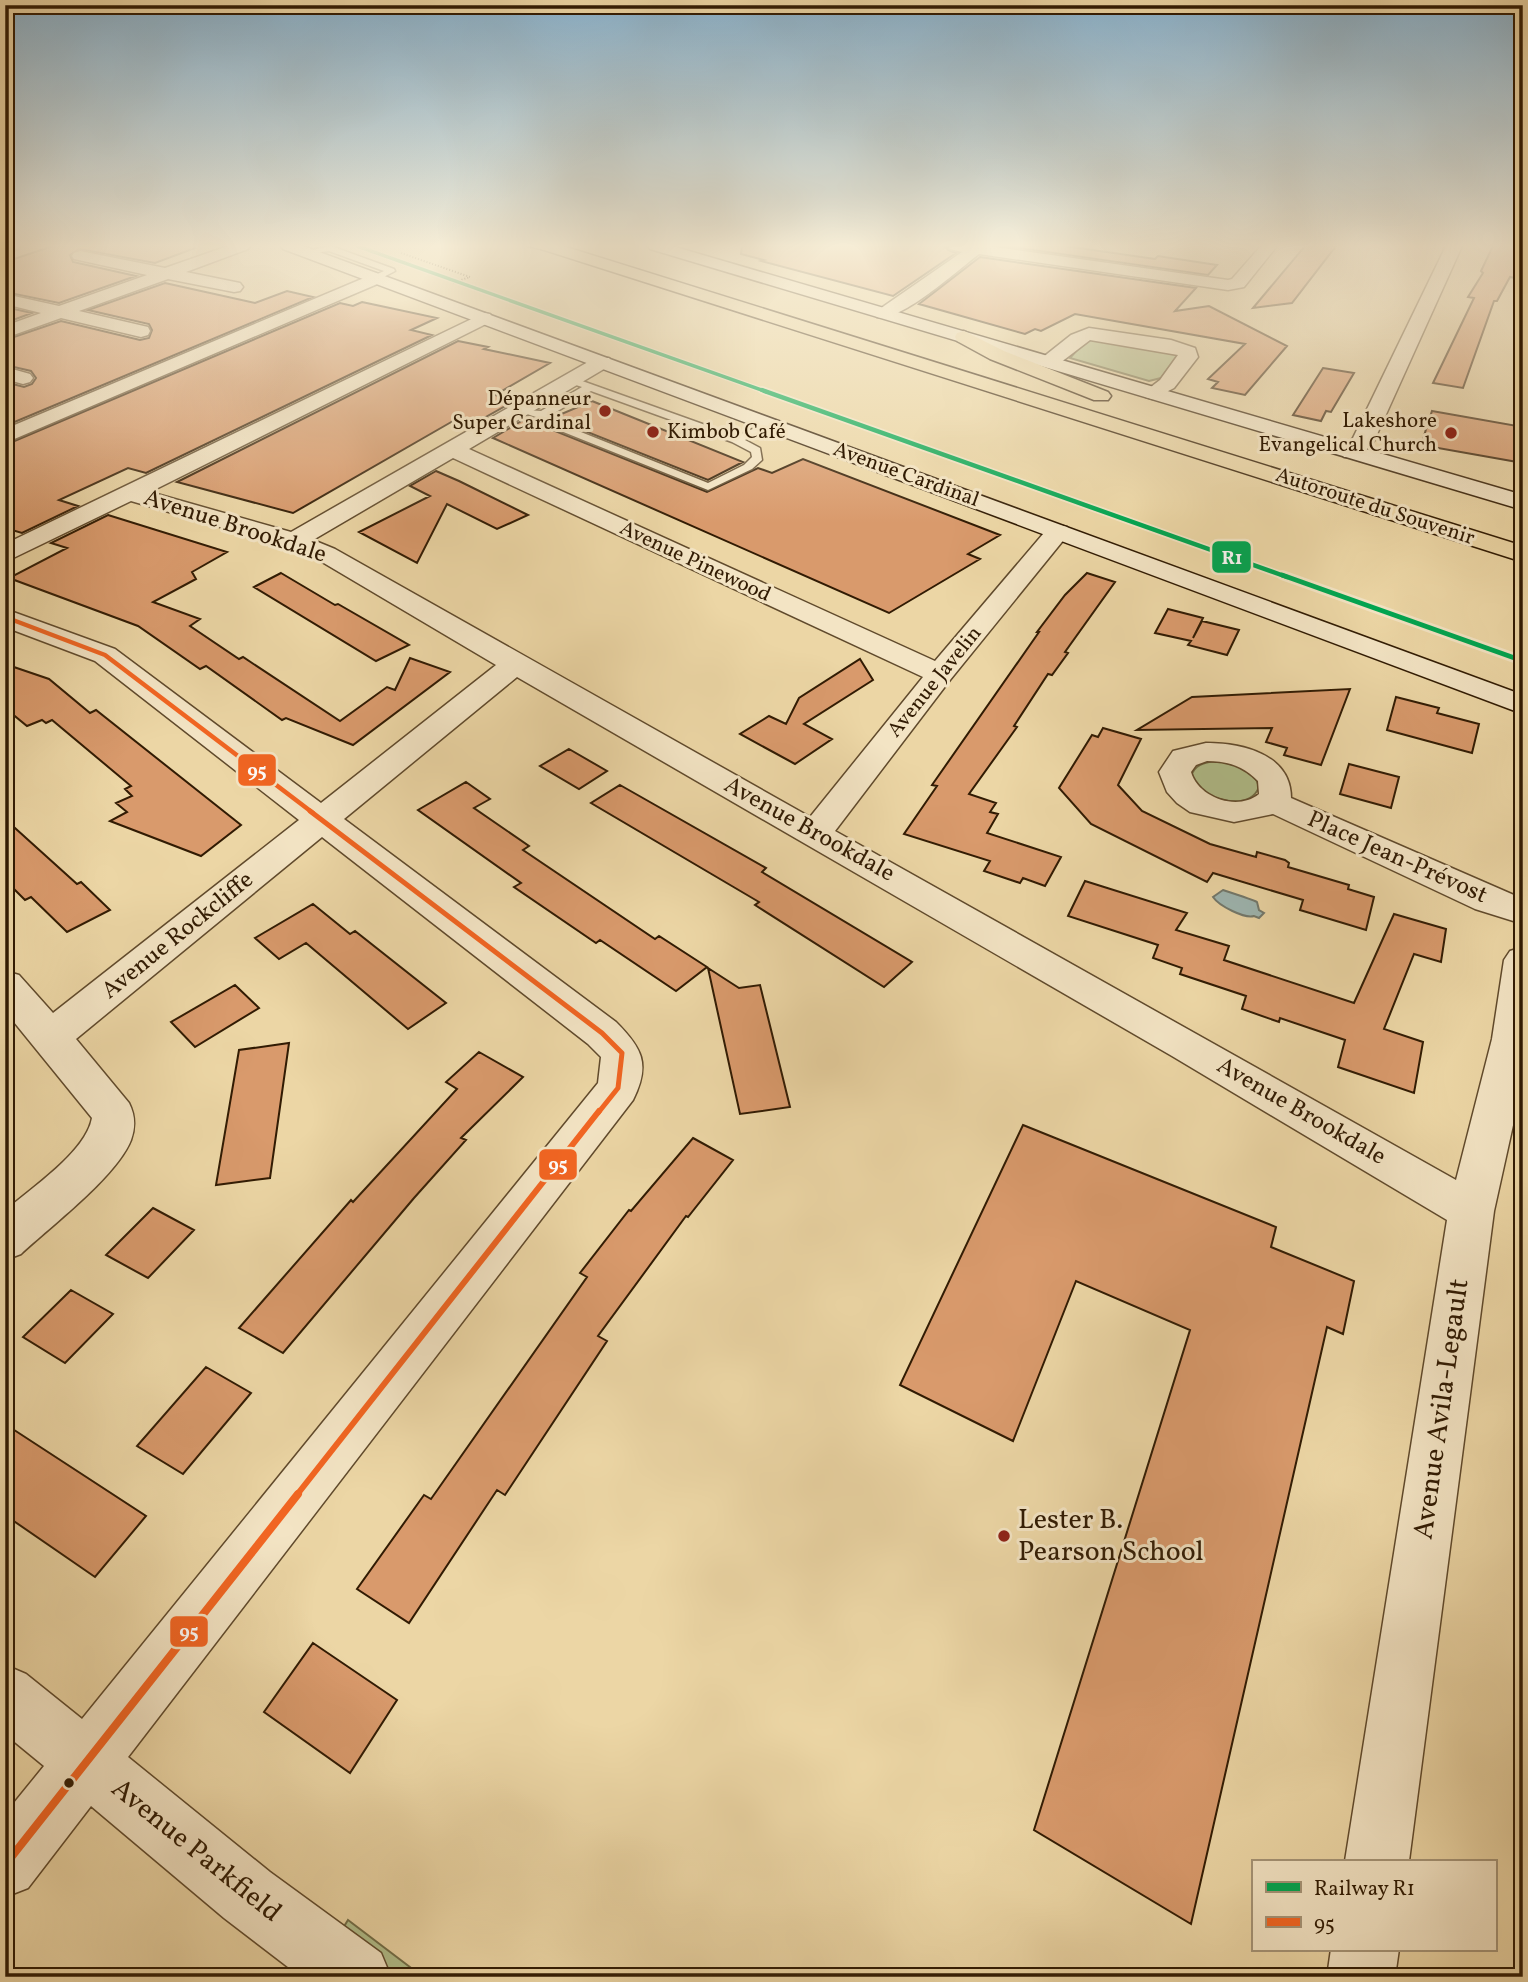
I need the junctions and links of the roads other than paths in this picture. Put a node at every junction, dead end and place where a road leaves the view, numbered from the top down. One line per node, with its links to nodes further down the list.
1 (235, 338): 19 (street)
2 (438, 338): 24 (street)
3 (539, 338): 12 (street, Avenue Cardinal)
4 (840, 338): 29 (highway, Autoroute du Souvenir)
5 (905, 338): 11 (highway)
6 (944, 338): 10 (street)
7 (1077, 338): 13 (street)
8 (1120, 338): 15 (street)
9 (1411, 338): 22 (street)
10 (962, 346): 13 (street); 23 (highway, Autoroute du Souvenir)
11 (933, 347)
12 (602, 362): 14 (street); 18 (street, Avenue Cardinal)
13 (1049, 362): 15 (street)
14 (581, 383): 16 (street); 17 (lane); 20 (lane)
15 (1153, 393): 22 (street)
16 (520, 409): 17 (lane); 21 (street)
17 (543, 415): 20 (lane)
18 (771, 425): 20 (lane); 26 (street, Avenue Cardinal)
19 (5, 437)
20 (736, 440)
21 (451, 449): 27 (street); 32 (street, Avenue Pinewood)
22 (1352, 452): 25 (street)
23 (1328, 468)
24 (128, 493): 27 (street, Avenue Brookdale); 28 (street)
25 (1523, 503)
26 (1058, 532): 32 (street, Avenue Javelin); 33 (street, Avenue Cardinal)
27 (294, 541): 31 (street, Avenue Brookdale)
28 (5, 554)
29 (1523, 554)
30 (5, 617): 35 (street)
31 (514, 665): 35 (street, Avenue Rockcliffe); 36 (street, Avenue Brookdale)
32 (940, 674): 36 (street, Avenue Javelin)
33 (1523, 705)
34 (1271, 802): 37 (street, Place Jean-Prévost)
35 (322, 820): 40 (street, Avenue Rockcliffe); 44 (street)
36 (815, 834): 41 (street, Avenue Brookdale)
37 (1523, 912)
38 (1523, 960): 41 (street, Avenue Avila-Legault)
39 (5, 985): 40 (street)
40 (51, 1037): 42 (street)
41 (1471, 1211): 45 (street, Avenue Avila-Legault)
42 (5, 1240)
43 (5, 1695): 44 (street, Avenue Parkfield)
44 (85, 1763): 46 (street); 48 (street, Avenue Parkfield)
45 (1377, 1860)
46 (5, 1865)
47 (1365, 1951): 49 (street)
48 (357, 1977)
49 (1361, 1977)

